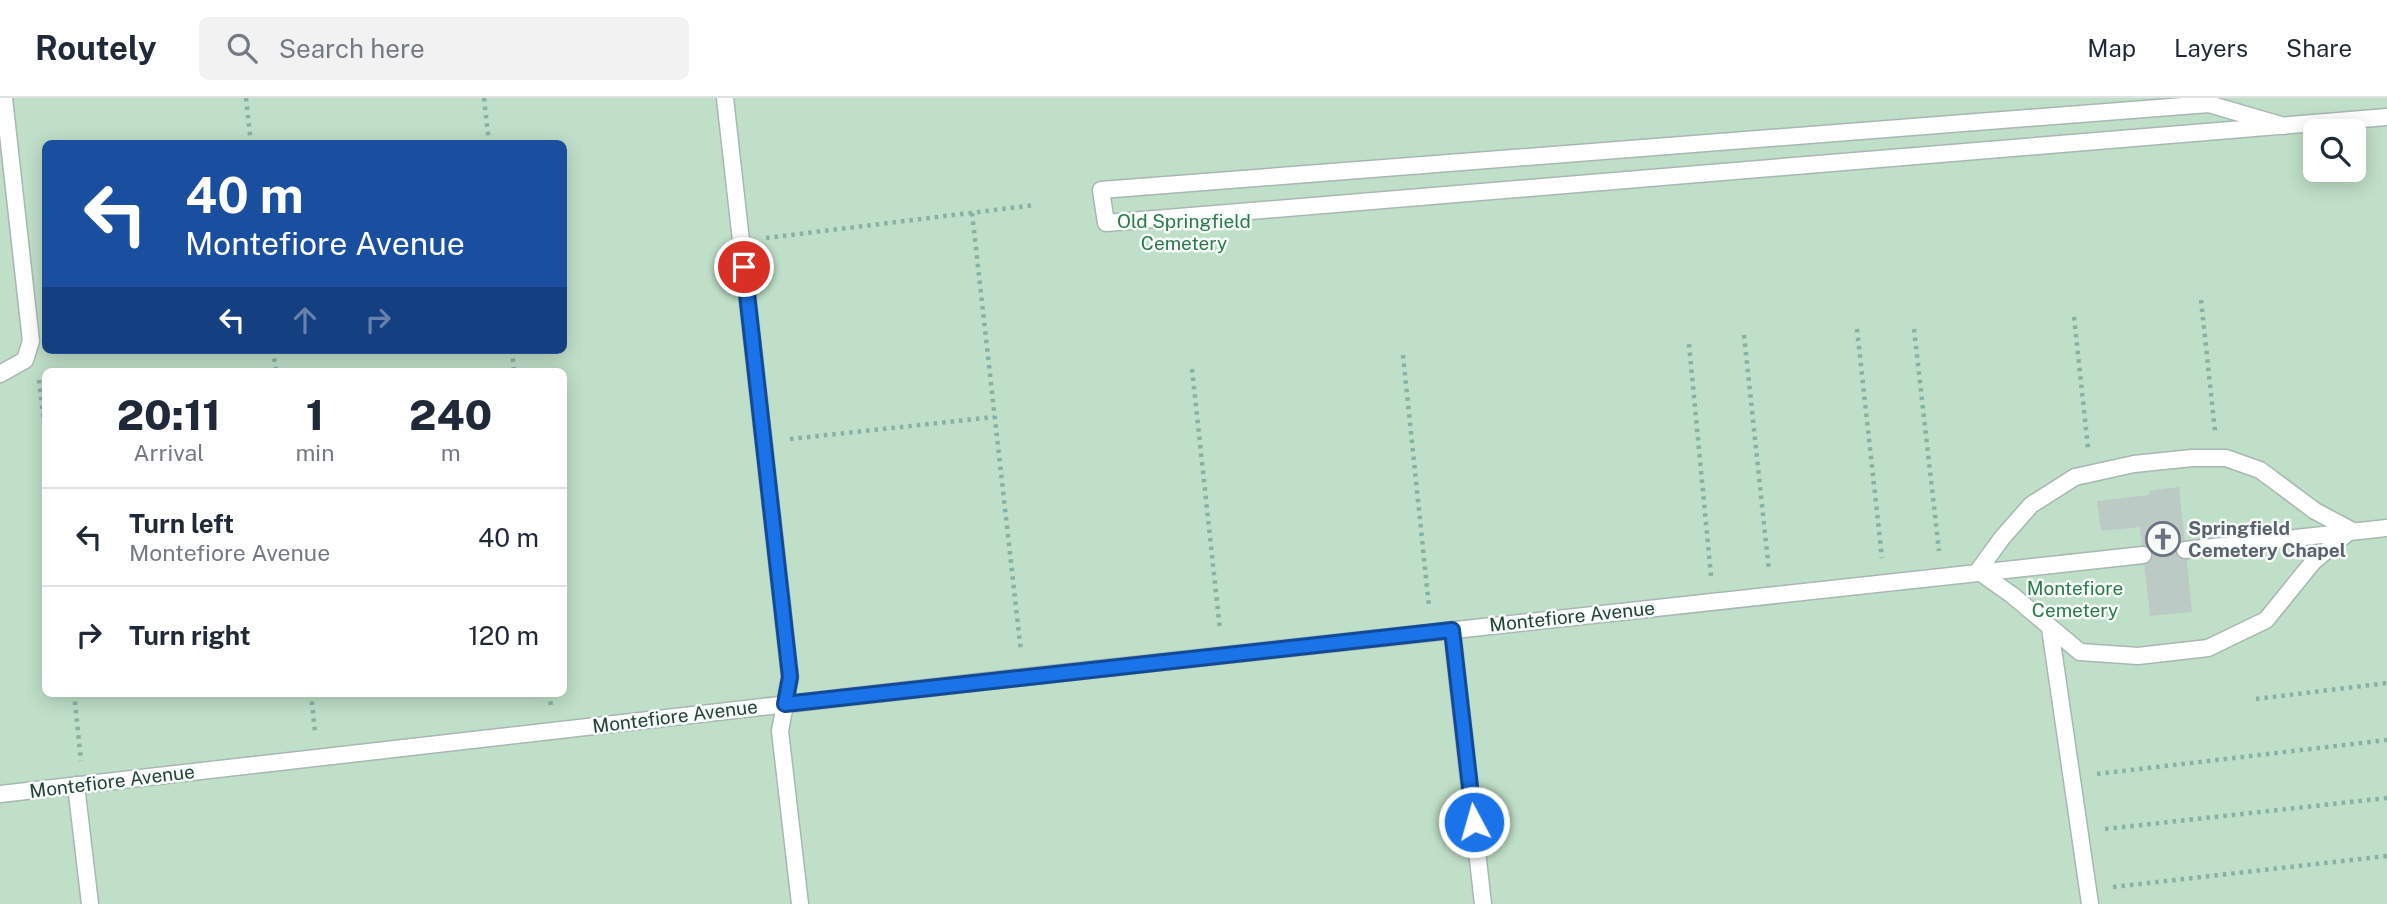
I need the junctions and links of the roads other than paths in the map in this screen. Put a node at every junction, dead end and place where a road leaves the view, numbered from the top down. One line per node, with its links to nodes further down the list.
1 (4, 98): 5 (lane)
2 (725, 98): 13 (lane)
3 (2387, 117): 4 (lane)
4 (2284, 126): 4 (lane)
5 (0, 374)
6 (2387, 528): 7 (lane)
7 (2351, 530): 8 (lane); 10 (lane); 11 (lane)
8 (2185, 550)
9 (2143, 555): 10 (lane, Montefiore Avenue)
10 (1978, 571): 11 (lane); 12 (lane, Montefiore Avenue)
11 (2050, 628): 16 (lane)
12 (1452, 630): 13 (lane, Montefiore Avenue); 19 (lane)
13 (785, 704): 14 (lane, Montefiore Avenue); 18 (lane)
14 (76, 785): 15 (lane, Montefiore Avenue); 17 (lane)
15 (0, 794)
16 (2089, 897)
17 (90, 904)
18 (800, 904)
19 (1483, 904)

